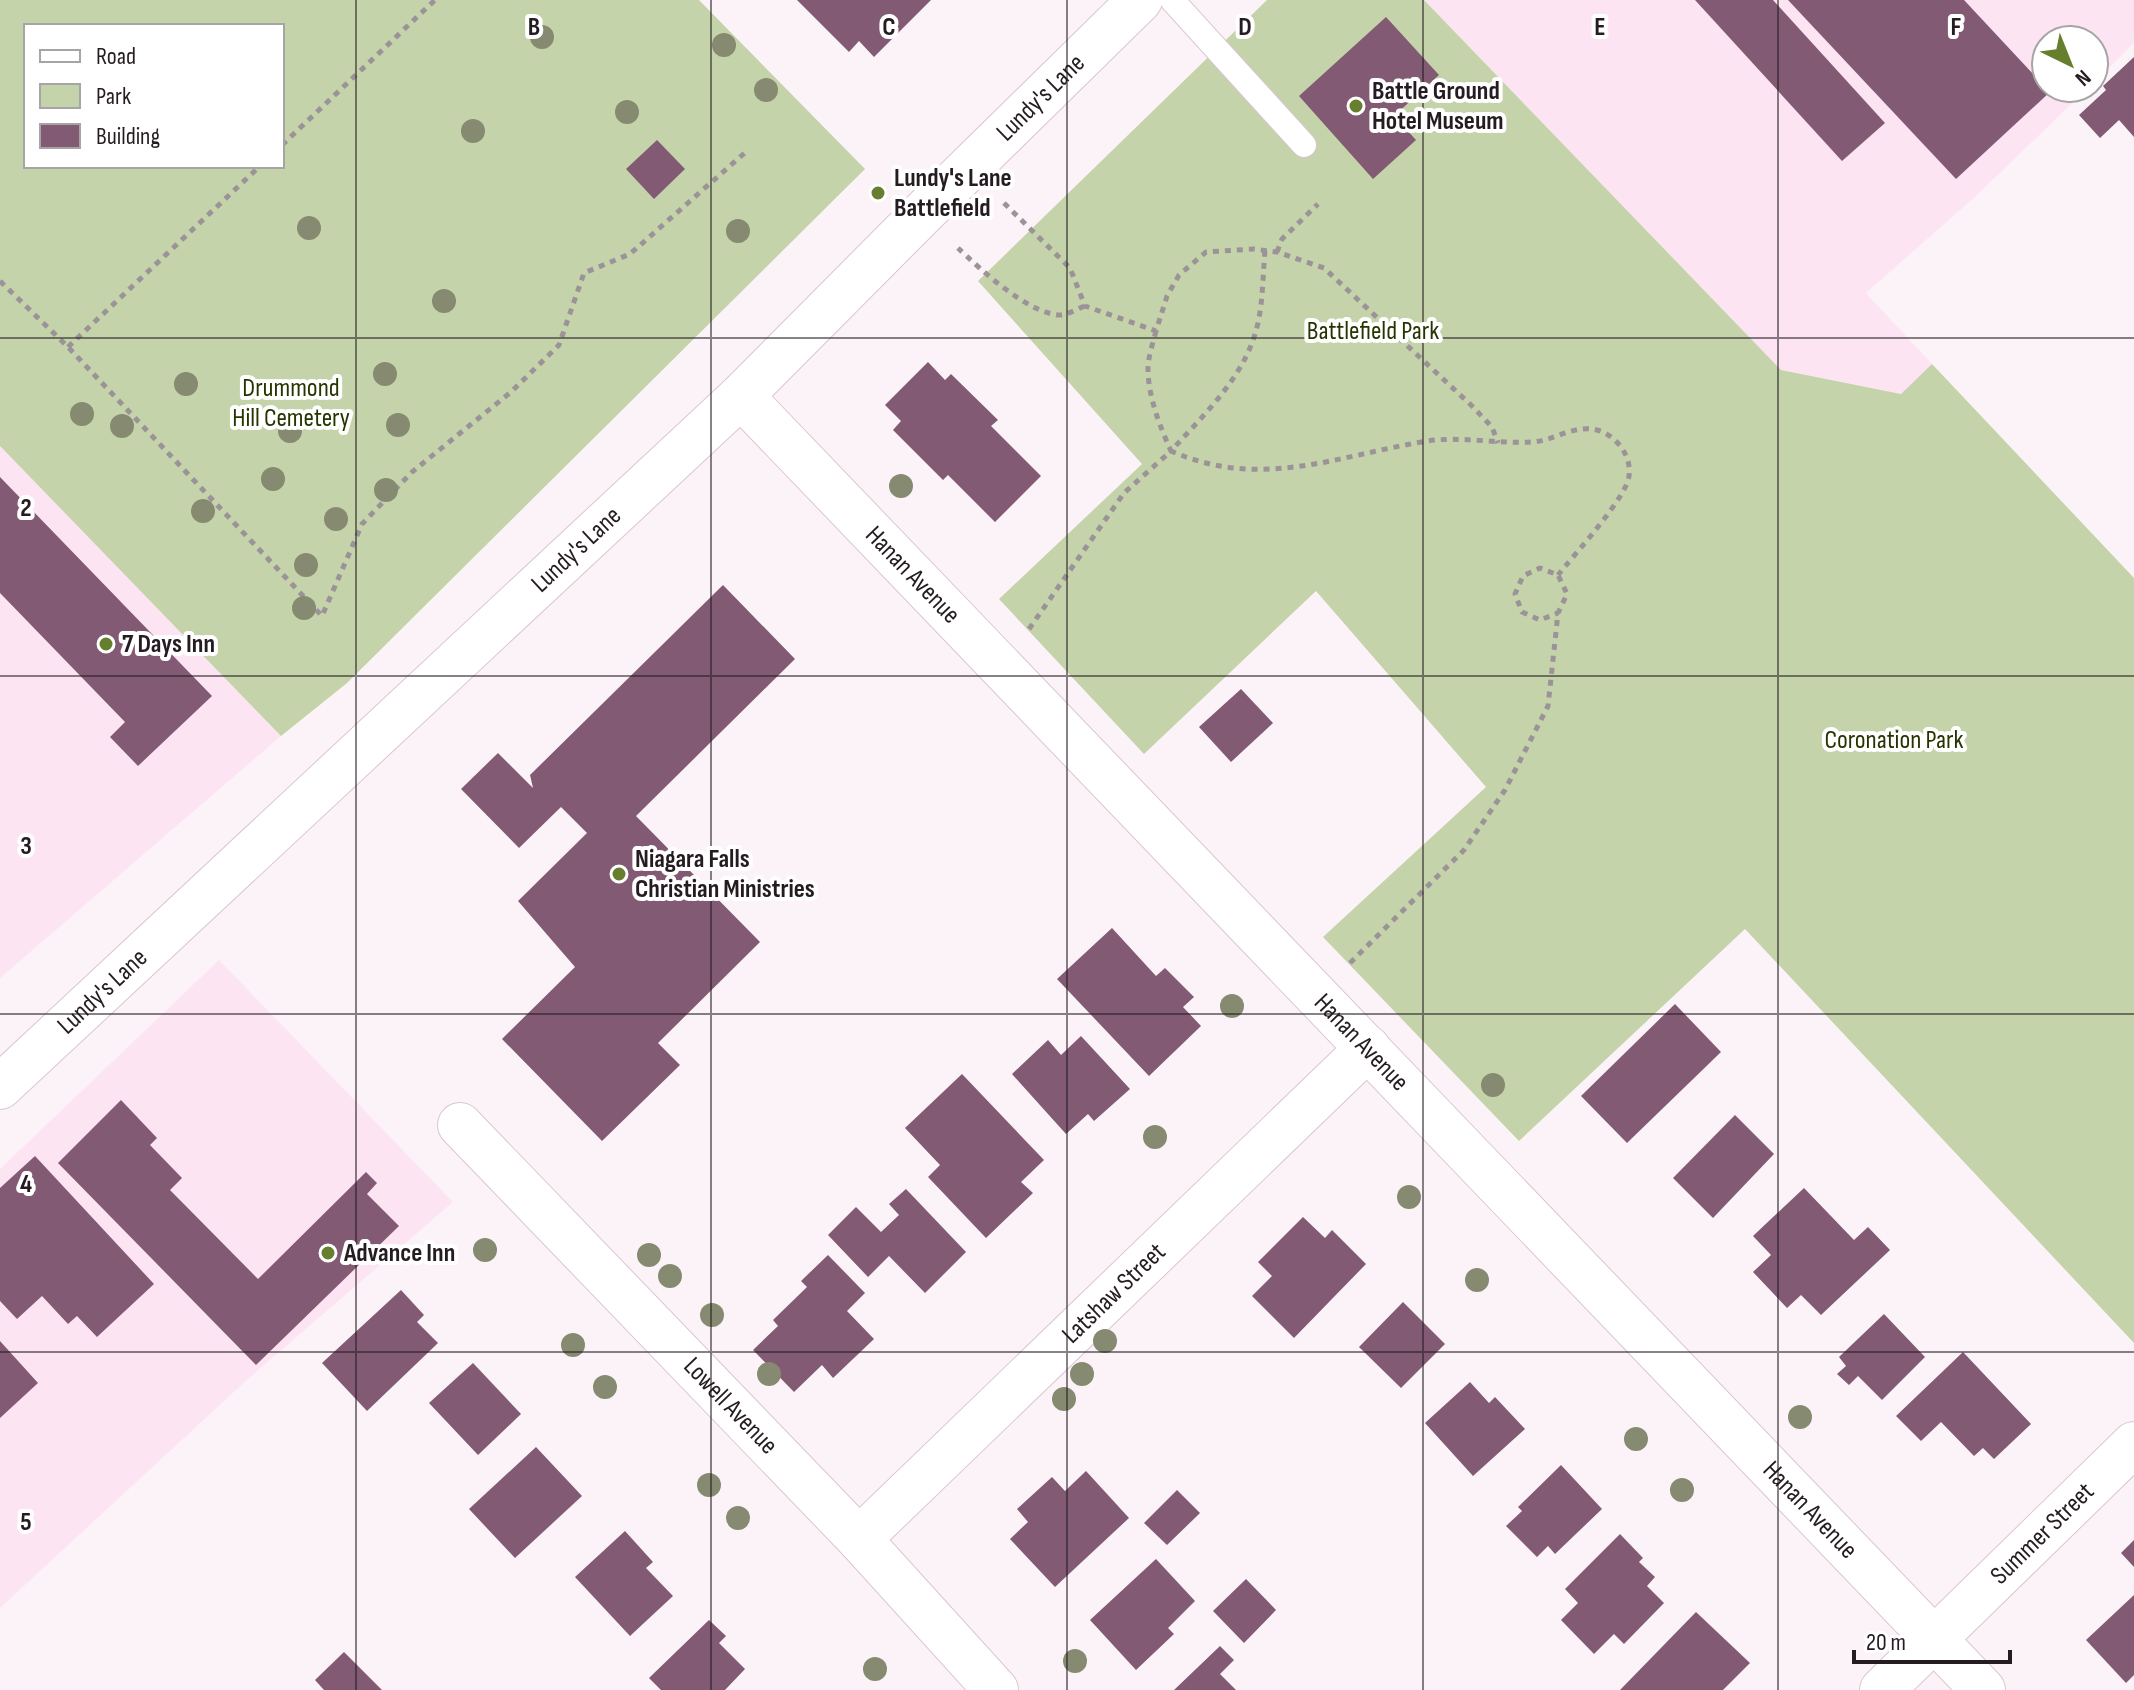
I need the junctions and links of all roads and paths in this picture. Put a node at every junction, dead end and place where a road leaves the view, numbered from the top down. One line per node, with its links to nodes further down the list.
1 (435, 0): 4 (path)
2 (1140, 0): 8 (street, Lundy's Lane)
3 (1172, 0): 5 (lane)
4 (284, 143)
5 (1304, 145)
6 (748, 150): 16 (path)
7 (258, 168): 16 (path)
8 (969, 169): 10 (street, Lundy's Lane); 14 (path)
9 (1318, 204): 12 (path)
10 (923, 213): 14 (path); 17 (street, Lundy's Lane)
11 (1265, 250): 12 (path); 15 (path); 19 (path)
12 (1277, 252): 18 (path)
13 (0, 281): 16 (path)
14 (1085, 306): 15 (path)
15 (1156, 331): 19 (path)
16 (68, 347)
17 (741, 396): 22 (street, Hanan Avenue); 25 (street, Lundy's Lane)
18 (1498, 443): 19 (path); 20 (path)
19 (1171, 451): 22 (path)
20 (1558, 575): 21 (path); 21 (path)
21 (1558, 613): 23 (path)
22 (996, 662): 23 (street, Hanan Avenue)
23 (1317, 997): 24 (street, Hanan Avenue)
24 (1368, 1048): 28 (street, Latshaw Street); 29 (street, Hanan Avenue)
25 (0, 1087)
26 (460, 1125): 28 (street, Lowell Avenue)
27 (2134, 1444): 29 (street, Summer Street)
28 (859, 1539): 30 (street, Lowell Avenue)
29 (1936, 1639): 31 (street, Summer Street); 32 (street, Hanan Avenue)
30 (996, 1690)
31 (1882, 1690)
32 (1983, 1690)

